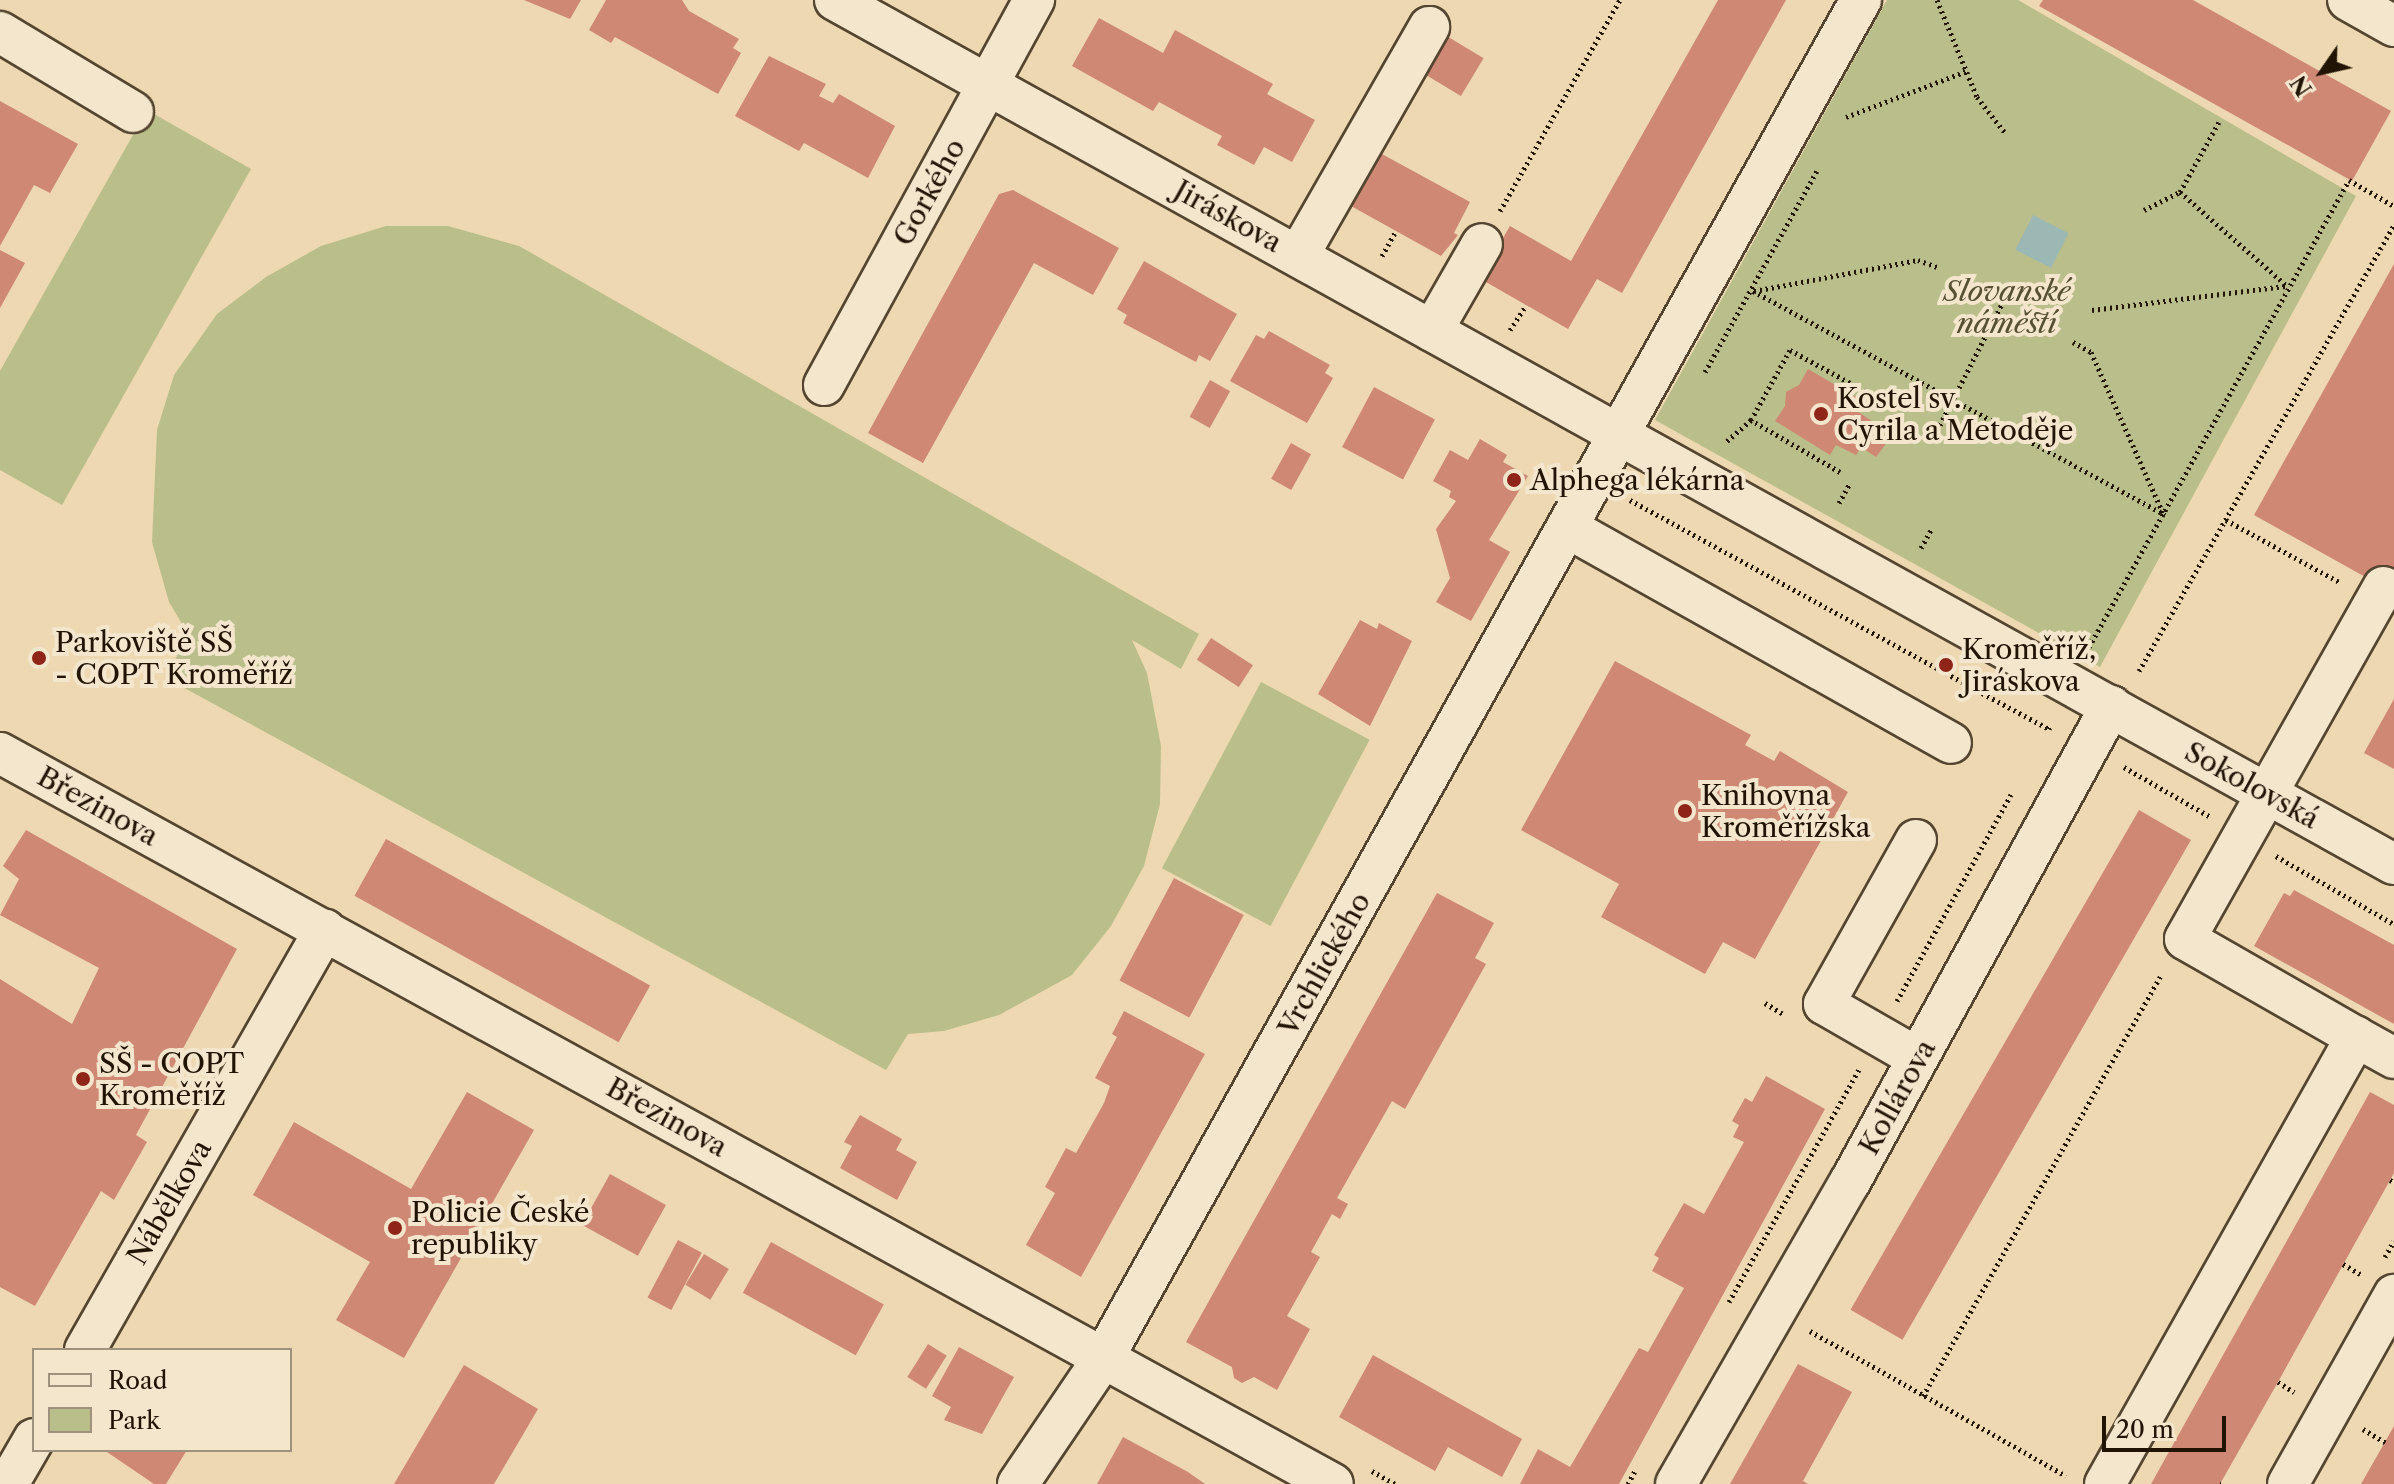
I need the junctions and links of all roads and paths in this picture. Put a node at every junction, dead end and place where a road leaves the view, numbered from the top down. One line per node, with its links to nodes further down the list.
1 (835, 0): 11 (street, Jiráskova)
2 (1034, 0): 11 (street, Gorkého)
3 (1620, 0): 21 (path)
4 (1861, 0): 37 (street)
5 (1937, 0): 10 (path)
6 (2348, 0): 7 (street)
7 (2394, 26)
8 (1429, 27): 22 (street)
9 (0, 32): 12 (street)
10 (1967, 71): 13 (path); 15 (path)
11 (988, 82): 22 (street, Jiráskova); 32 (street, Gorkého)
12 (133, 112)
13 (1846, 117)
14 (2219, 122): 16 (path)
15 (2006, 134)
16 (2180, 192): 18 (path); 25 (path)
17 (2394, 206): 25 (path)
18 (2144, 210)
19 (2394, 225): 43 (path)
20 (1395, 233): 23 (path)
21 (1482, 244): 29 (street)
22 (1298, 256): 29 (street, Jiráskova)
23 (1380, 260)
24 (1937, 267): 34 (path)
25 (2287, 286): 28 (path); 42 (path)
26 (2002, 304): 34 (path)
27 (1526, 305): 30 (path)
28 (2092, 310)
29 (1432, 331): 37 (street, Jiráskova)
30 (1509, 331)
31 (2073, 342): 42 (path)
32 (824, 385)
33 (1876, 397): 35 (path)
34 (1954, 400): 36 (path); 42 (path)
35 (1751, 420): 38 (path); 39 (path)
36 (1940, 425)
37 (1619, 436): 44 (street, Vrchlického); 50 (street)
38 (1727, 441)
39 (1840, 472)
40 (1850, 483): 41 (path)
41 (1839, 503)
42 (2165, 515): 48 (path)
43 (2226, 520): 47 (path); 49 (path)
44 (1568, 528): 53 (street); 69 (street, Vrchlického)
45 (1931, 530): 46 (path)
46 (1921, 548)
47 (2379, 594): 56 (street)
48 (2091, 644)
49 (2139, 671)
50 (2111, 706): 56 (street, Sokolovská); 63 (street, Kollárova)
51 (2049, 729): 52 (path)
52 (2041, 742)
53 (1951, 743)
54 (0, 753): 59 (street, Březinova)
55 (2018, 783): 61 (path)
56 (2267, 795): 58 (street, Sokolovská); 60 (street)
57 (1916, 840): 61 (street)
58 (2394, 864)
59 (325, 930): 68 (street, Nábělkova); 69 (street, Březinova)
60 (2185, 939): 62 (street); 70 (path)
61 (1878, 1035): 63 (street); 66 (path)
62 (2356, 1037): 64 (street); 81 (street)
63 (1918, 1058): 79 (street, Kollárova)
64 (2394, 1058)
65 (2394, 1295): 82 (street)
66 (1726, 1308)
67 (1809, 1331): 70 (path)
68 (86, 1348)
69 (1104, 1357): 76 (street, Vrchlického); 77 (street, Březinova)
70 (1923, 1396): 80 (path)
71 (2359, 1426): 73 (path)
72 (32, 1442): 75 (street)
73 (2385, 1442)
74 (1643, 1457): 78 (path)
75 (8, 1484)
76 (1018, 1484)
77 (1333, 1484)
78 (1628, 1484)
79 (1676, 1484)
80 (2079, 1484)
81 (2105, 1484)
82 (2288, 1484)

